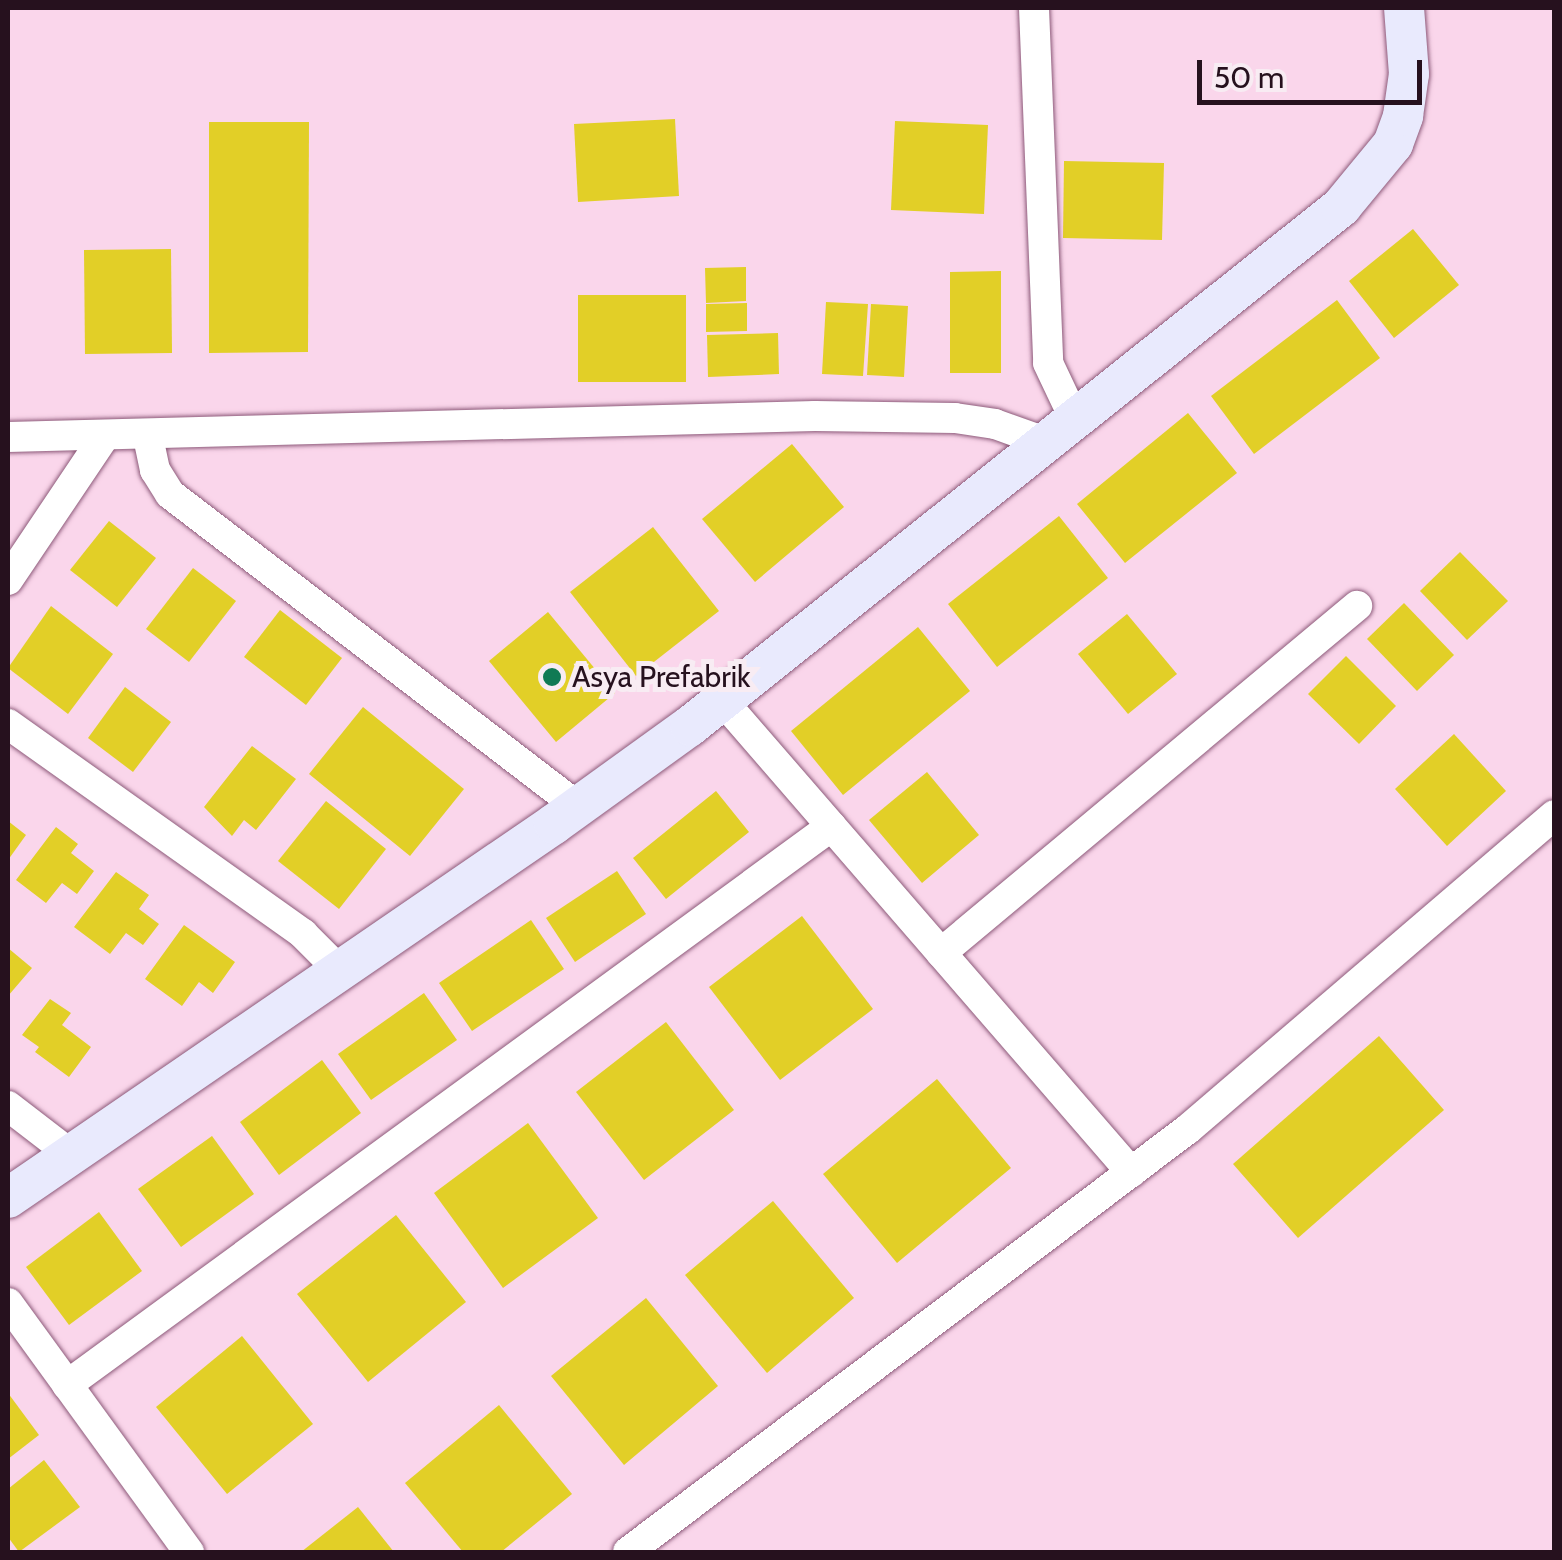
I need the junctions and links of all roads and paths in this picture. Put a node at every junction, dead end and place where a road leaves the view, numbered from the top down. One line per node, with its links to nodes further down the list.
1 (1034, 8): 3 (street)
2 (1404, 8): 3 (street)
3 (1060, 430): 4 (street); 9 (street)
4 (148, 436): 5 (street); 11 (street)
5 (104, 437): 6 (street); 7 (street)
6 (8, 438)
7 (8, 580)
8 (1357, 606): 14 (street)
9 (722, 700): 11 (street); 13 (street)
10 (8, 724): 15 (street)
11 (576, 806): 15 (street)
12 (1554, 815): 18 (street)
13 (832, 826): 14 (street); 21 (street)
14 (941, 952): 18 (street)
15 (339, 970): 17 (street)
16 (8, 1106): 17 (street)
17 (69, 1153): 19 (street)
18 (1131, 1172): 23 (street)
19 (8, 1198)
20 (8, 1303): 21 (street)
21 (67, 1385): 22 (street)
22 (189, 1552)
23 (628, 1552)

